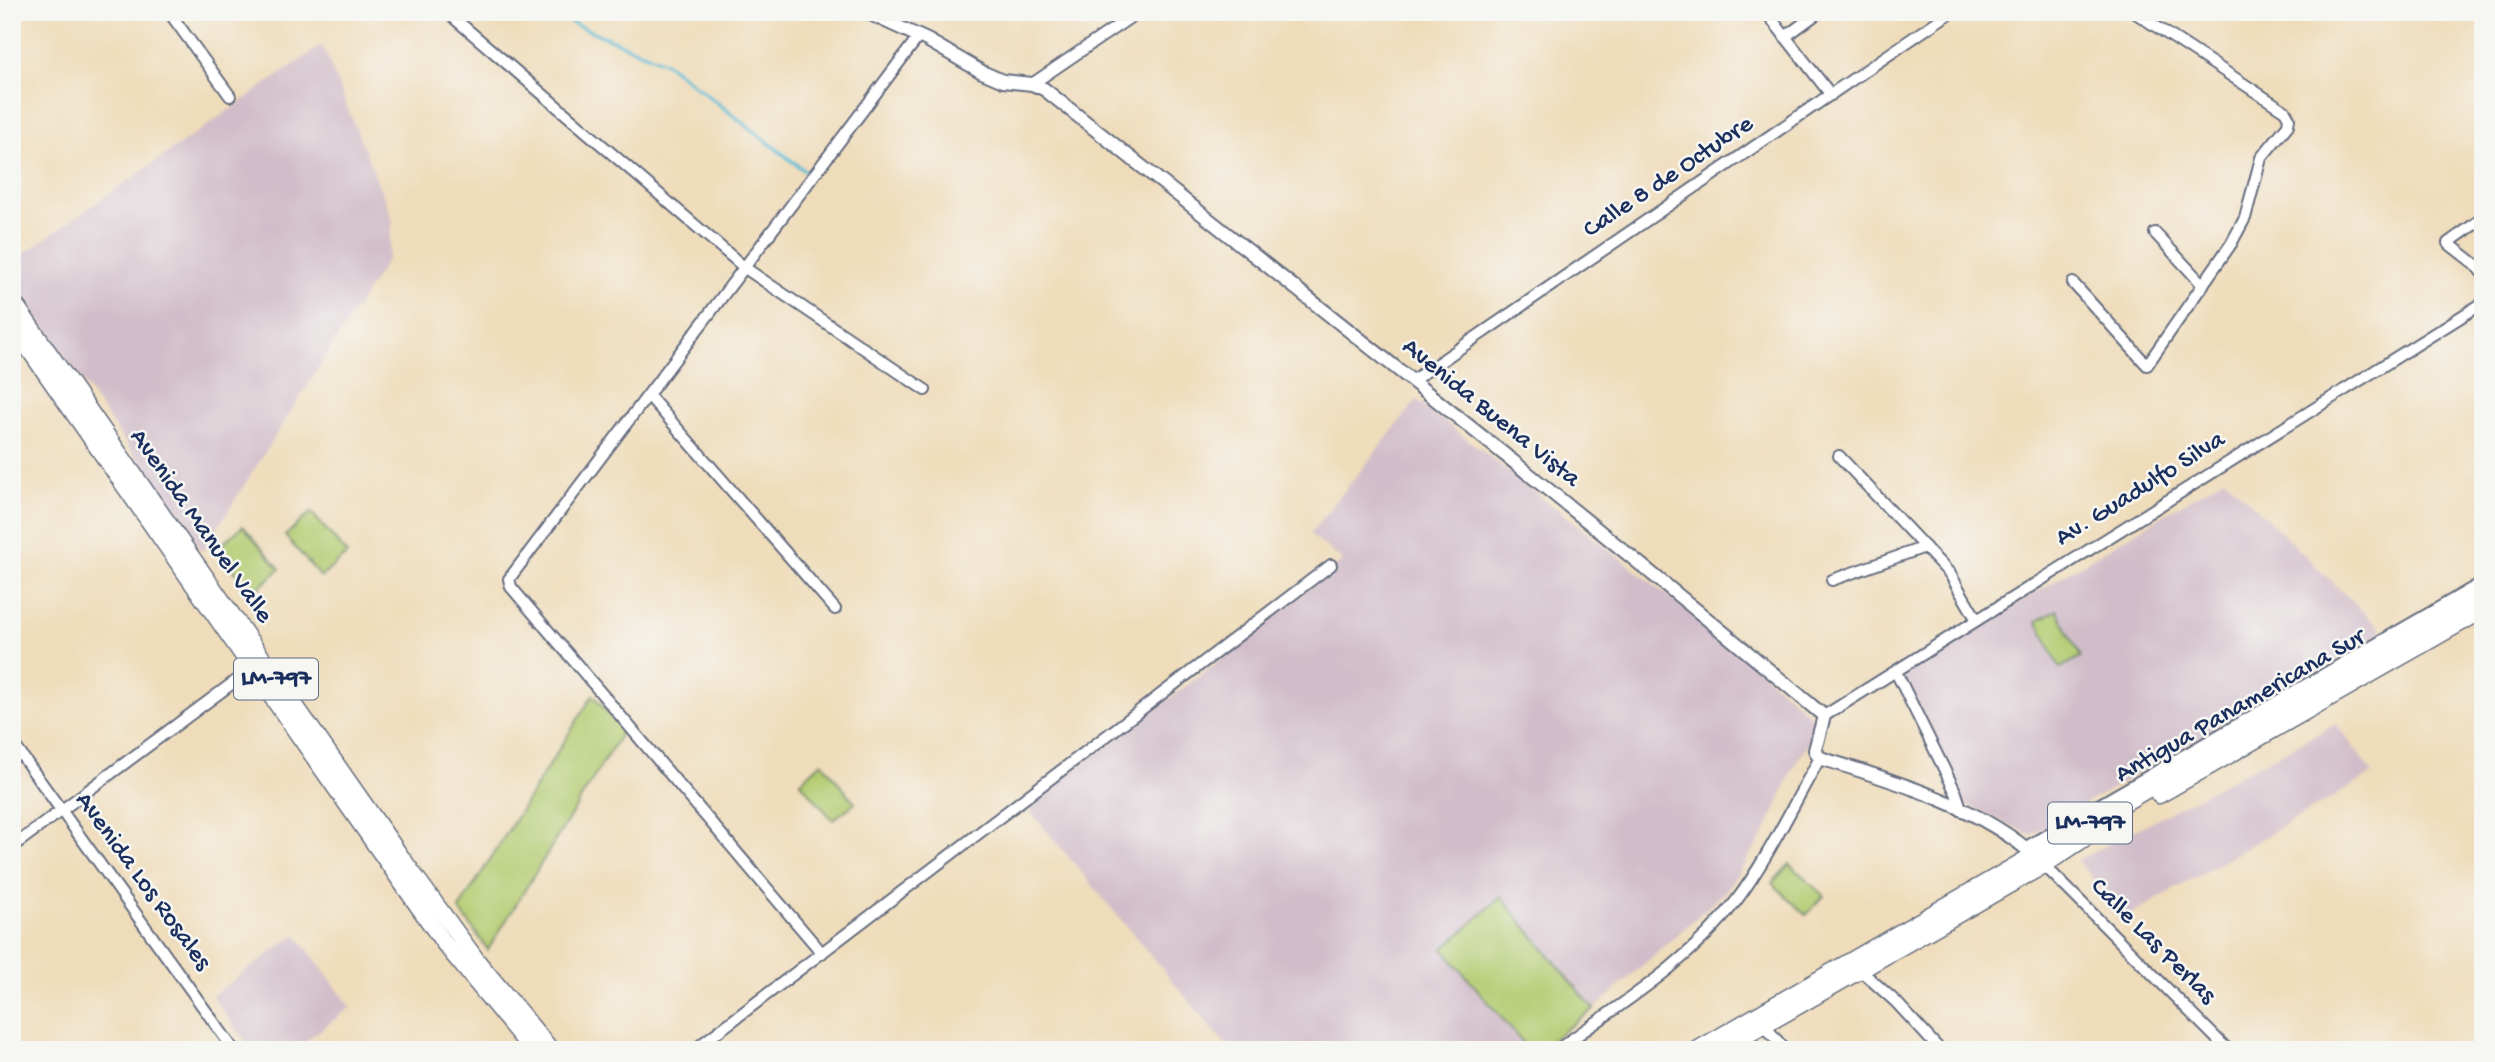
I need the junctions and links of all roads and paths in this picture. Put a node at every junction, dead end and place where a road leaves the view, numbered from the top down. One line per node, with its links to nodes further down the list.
1 (169, 12): 13 (street)
2 (447, 12): 16 (street)
3 (866, 12): 9 (street, Avenida Buena Vista)
4 (1138, 12): 11 (street)
5 (1766, 12): 10 (street)
6 (1819, 12): 10 (street)
7 (1951, 12): 12 (street, Calle 8 de Octubre)
8 (2134, 12): 19 (street)
9 (919, 36): 11 (street, Avenida Buena Vista); 16 (street)
10 (1785, 37): 12 (street)
11 (1032, 84): 23 (street, Avenida Buena Vista)
12 (1831, 94): 23 (street, Calle 8 de Octubre)
13 (230, 96)
14 (2483, 218): 17 (street)
15 (2155, 233): 19 (street)
16 (746, 268): 24 (street); 25 (street)
17 (2483, 274)
18 (2073, 283): 19 (street)
19 (2203, 285)
20 (13, 302): 35 (main road, Avenida Manuel Valle / LM-797)
21 (2483, 303): 34 (street, Av. Guadulfo Silva)
22 (12, 325): 35 (main road, Avenida Manuel Valle / LM-797)
23 (1412, 381): 37 (street, Avenida Buena Vista)
24 (925, 390)
25 (649, 396): 32 (street); 45 (street)
26 (1839, 456): 27 (street)
27 (1925, 547): 29 (street); 34 (street)
28 (1331, 565): 45 (street)
29 (1832, 580)
30 (2483, 582): 44 (street)
31 (2483, 595): 38 (main road, Antigua Panamericana Sur / LM-797)
32 (835, 609)
33 (2483, 610): 38 (main road, Antigua Panamericana Sur / LM-797)
34 (1977, 620): 36 (street, Av. Guadulfo Silva)
35 (258, 665): 41 (street); 49 (main road, Avenida Manuel Valle / LM-797); 50 (main road, Avenida Manuel Valle / LM-797)
36 (1896, 671): 37 (street, Av. Guadulfo Silva); 42 (street)
37 (1824, 716): 40 (street)
38 (2255, 733): 44 (main road, Antigua Panamericana Sur / LM-797)
39 (12, 741): 41 (street, Avenida Los Rosales)
40 (1820, 758): 42 (street); 52 (street)
41 (63, 811): 43 (street); 48 (street, Avenida Los Rosales)
42 (1962, 811): 44 (street)
43 (12, 847)
44 (2035, 856): 46 (main road, Antigua Panamericana Sur / LM-797); 53 (main road, Antigua Panamericana Sur / LM-797); 57 (street, Calle Las Perlas)
45 (822, 953): 51 (street)
46 (1860, 970): 47 (main road, Antigua Panamericana Sur / LM-797); 56 (street)
47 (1764, 1025): 54 (main road, Antigua Panamericana Sur / LM-797); 55 (street)
48 (234, 1050)
49 (532, 1050)
50 (551, 1050)
51 (694, 1050)
52 (1557, 1050)
53 (1697, 1050)
54 (1721, 1050)
55 (1785, 1050)
56 (1940, 1050)
57 (2228, 1050)

